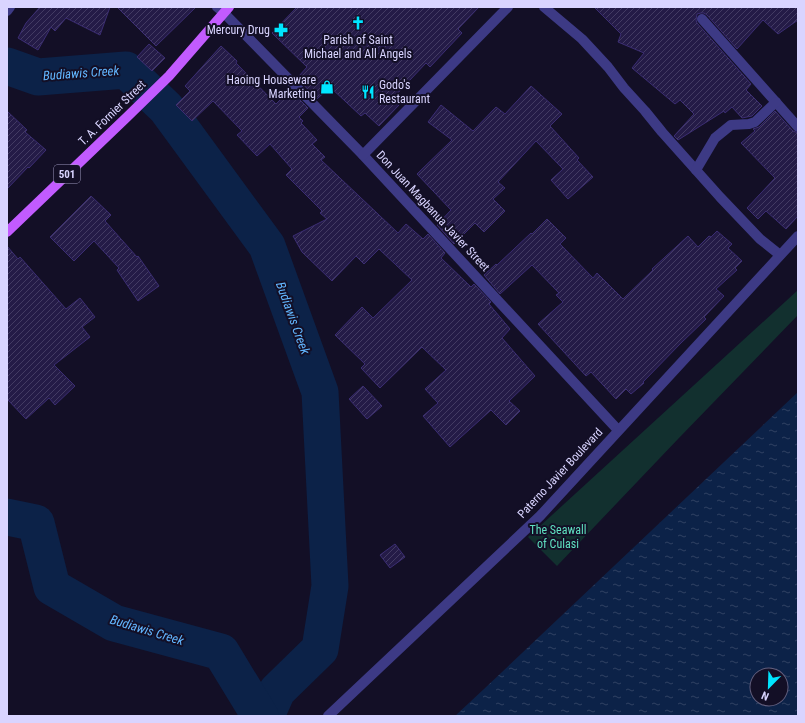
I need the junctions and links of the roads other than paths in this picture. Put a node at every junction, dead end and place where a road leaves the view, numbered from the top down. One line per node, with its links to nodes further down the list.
1 (10, 7): 5 (street)
2 (508, 7): 9 (street)
3 (544, 7): 10 (street)
4 (223, 9): 9 (street, Don Juan Magbanua Javier Street); 11 (main road, T. A. Fornier Street / 501)
5 (7, 11)
6 (702, 19): 7 (street)
7 (776, 102): 8 (street); 10 (street)
8 (798, 127)
9 (363, 155): 14 (street, Don Juan Magbanua Javier Street)
10 (696, 170): 13 (street)
11 (7, 232)
12 (798, 236): 13 (street, Paterno Javier Boulevard)
13 (780, 255): 14 (street, Paterno Javier Boulevard)
14 (618, 430): 15 (street, Paterno Javier Boulevard)
15 (328, 716)

